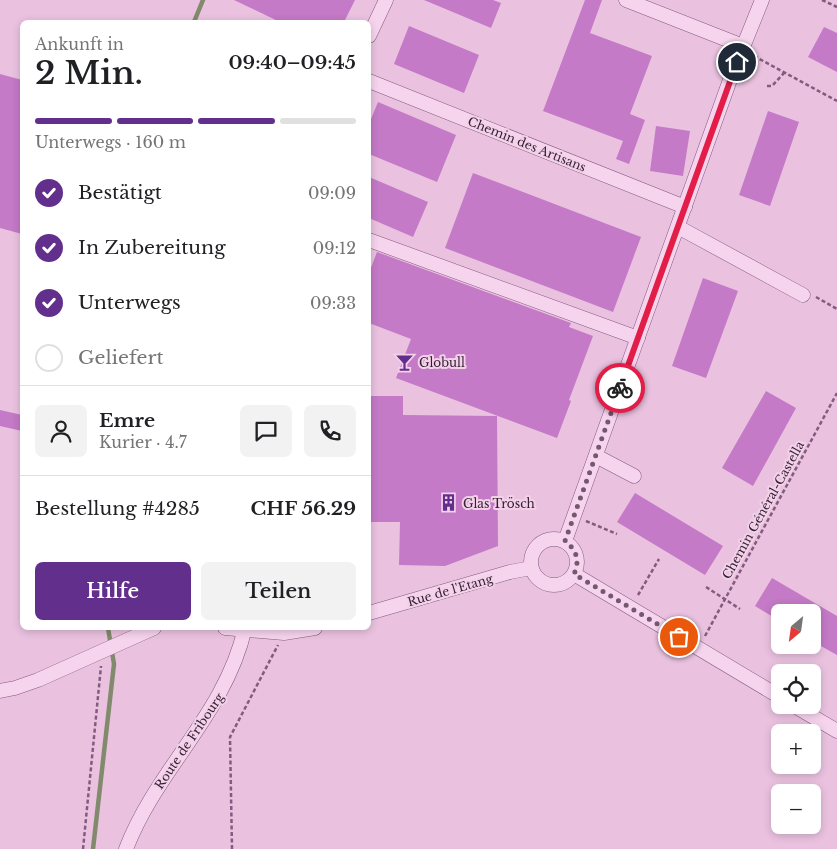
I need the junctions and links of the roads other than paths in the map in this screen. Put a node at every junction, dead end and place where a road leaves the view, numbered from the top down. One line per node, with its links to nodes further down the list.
1 (386, 0): 4 (street)
2 (626, 0): 5 (street)
3 (762, 0): 5 (street)
4 (371, 32)
5 (748, 51): 7 (street)
6 (371, 82): 7 (street, Chemin des Artisans)
7 (685, 207): 8 (street)
8 (678, 227): 10 (street); 11 (street)
9 (371, 241): 11 (street)
10 (808, 295)
11 (638, 338): 12 (street)
12 (596, 456): 13 (street); 14 (street)
13 (634, 476)
14 (565, 541): 15 (street); 16 (street)
15 (531, 568): 16 (street); 17 (street, Rue de l'Etang)
16 (574, 574): 23 (street)
17 (371, 612)
18 (149, 630): 22 (street)
19 (245, 630): 26 (street, Route de Fribourg)
20 (255, 630): 21 (street)
21 (303, 630)
22 (0, 690)
23 (771, 692)
24 (808, 714): 25 (street)
25 (837, 731)
26 (126, 849)

